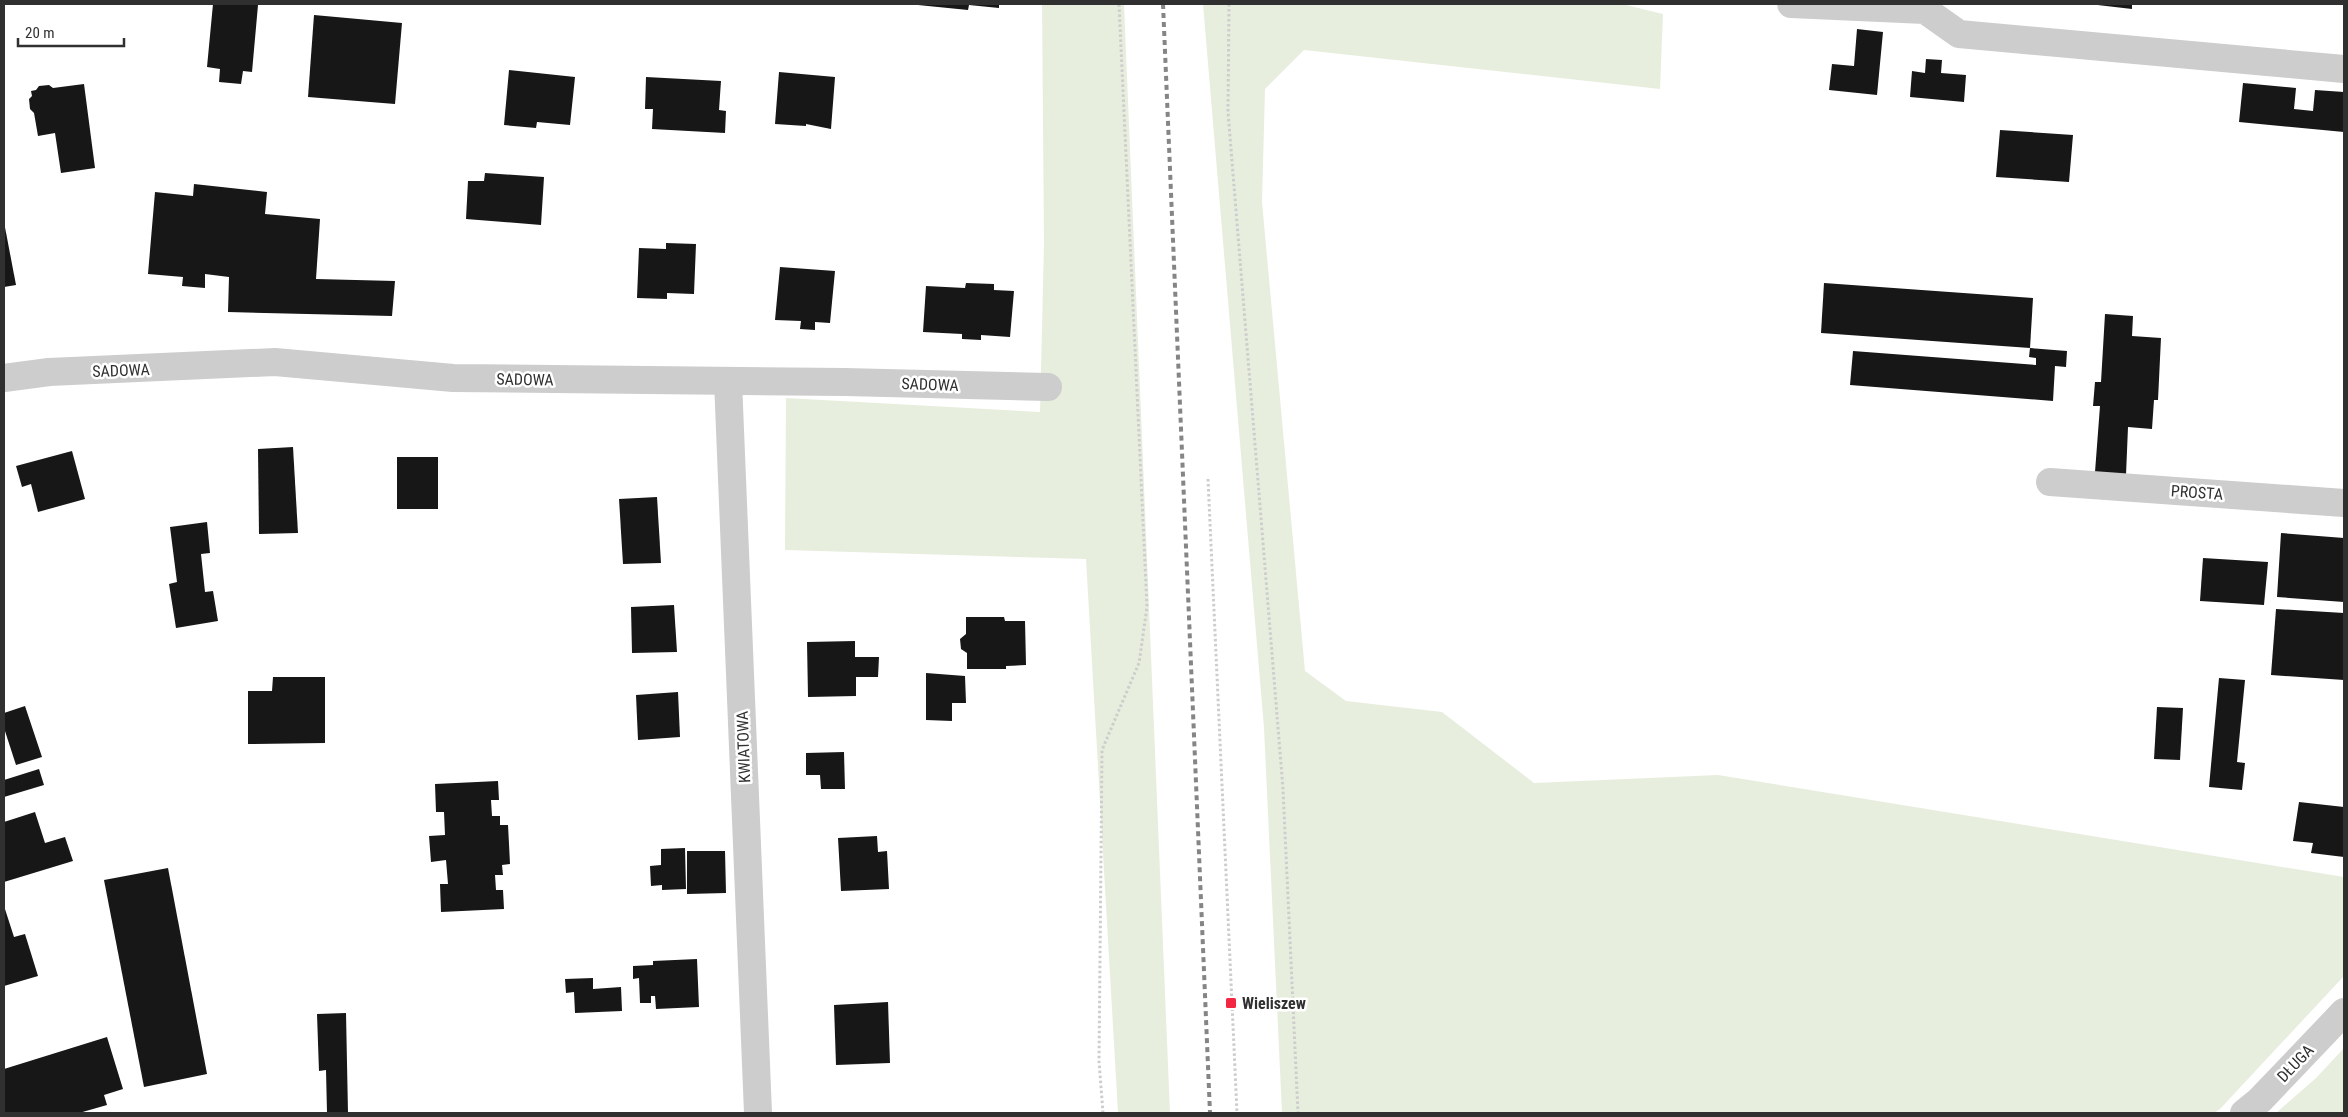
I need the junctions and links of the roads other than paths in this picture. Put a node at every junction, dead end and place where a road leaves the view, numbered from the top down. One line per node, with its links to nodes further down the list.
1 (1791, 4): 2 (street)
2 (2344, 69)
3 (4, 378): 4 (street, SADOWA)
4 (728, 381): 5 (street, SADOWA); 9 (street, KWIATOWA)
5 (1048, 387)
6 (2050, 482): 7 (street, PROSTA)
7 (2344, 503)
8 (2344, 1012): 10 (street, DŁUGA)
9 (758, 1113)
10 (2244, 1113)

